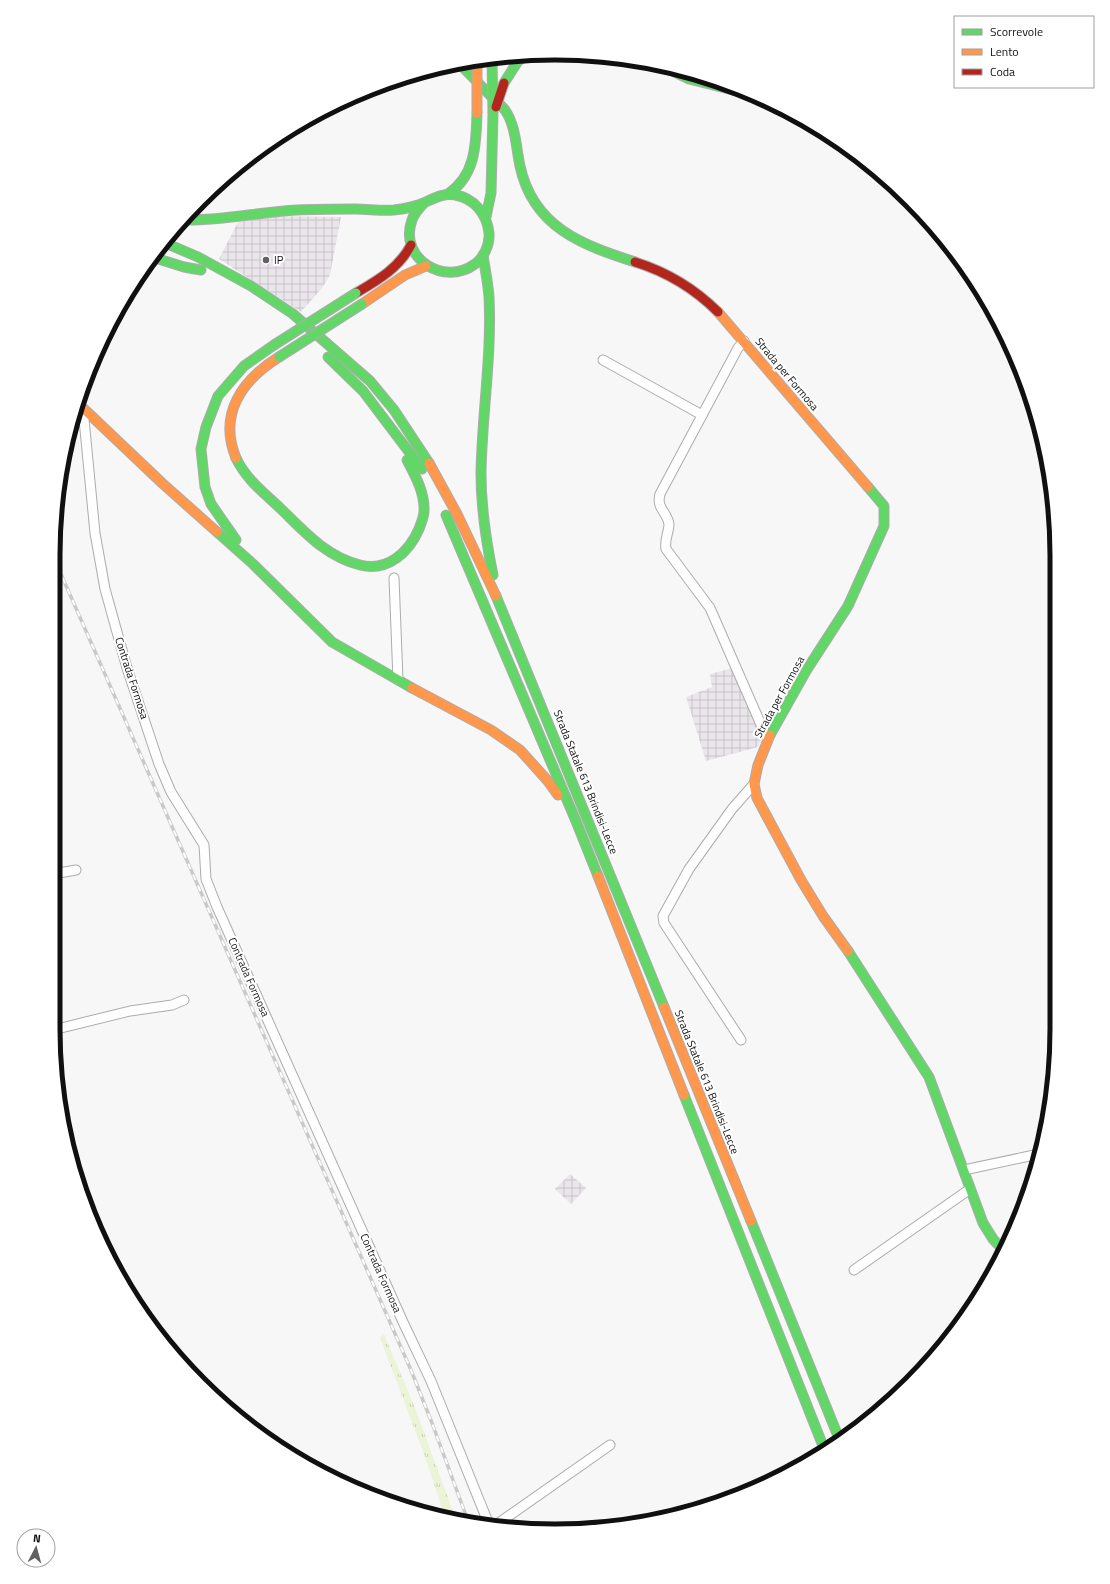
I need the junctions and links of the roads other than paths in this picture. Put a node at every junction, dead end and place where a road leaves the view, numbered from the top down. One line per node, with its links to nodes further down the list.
1 (518, 61): 5 (main road, bridge)
2 (492, 64): 5 (main road, bridge)
3 (477, 66): 6 (main road, bridge)
4 (464, 69): 19 (main road, Strada per Formosa)
5 (493, 113): 8 (main road)
6 (448, 194): 7 (main road); 8 (main road)
7 (424, 203): 9 (main road); 11 (main road)
8 (486, 217): 13 (main road)
9 (191, 220)
10 (170, 245): 29 (main road, Strada Statale 613 Brindisi-Lecce)
11 (411, 245): 15 (main road); 27 (main road, bridge)
12 (163, 253): 14 (main road)
13 (484, 255): 15 (main road); 29 (main road)
14 (158, 259)
15 (426, 266): 24 (main road, bridge)
16 (227, 284): 17 (main road)
17 (258, 302)
18 (287, 322): 24 (main road)
19 (744, 341): 23 (street); 31 (main road, Strada per Formosa)
20 (603, 360): 23 (street)
21 (82, 408): 27 (main road)
22 (82, 412): 47 (street, Contrada Formosa)
23 (702, 415): 31 (street)
24 (388, 426): 25 (main road)
25 (430, 484)
26 (443, 510): 33 (main road)
27 (253, 564): 30 (main road)
28 (394, 578): 30 (street)
29 (503, 611): 44 (main road, Strada Statale 613 Brindisi-Lecce)
30 (398, 680): 33 (main road)
31 (768, 738): 32 (main road, Strada per Formosa)
32 (754, 784): 38 (street, Strada per Formosa); 40 (main road, Strada per Formosa)
33 (576, 821): 46 (main road)
34 (76, 870): 35 (street)
35 (60, 873)
36 (184, 1000): 37 (street)
37 (60, 1028)
38 (741, 1040)
39 (1033, 1155): 40 (street)
40 (964, 1170): 41 (main road, Strada per Formosa)
41 (970, 1189): 42 (main road, Strada per Formosa); 43 (street)
42 (1000, 1246)
43 (854, 1270)
44 (838, 1435)
45 (610, 1444): 48 (street)
46 (824, 1445)
47 (487, 1519)
48 (501, 1521)

